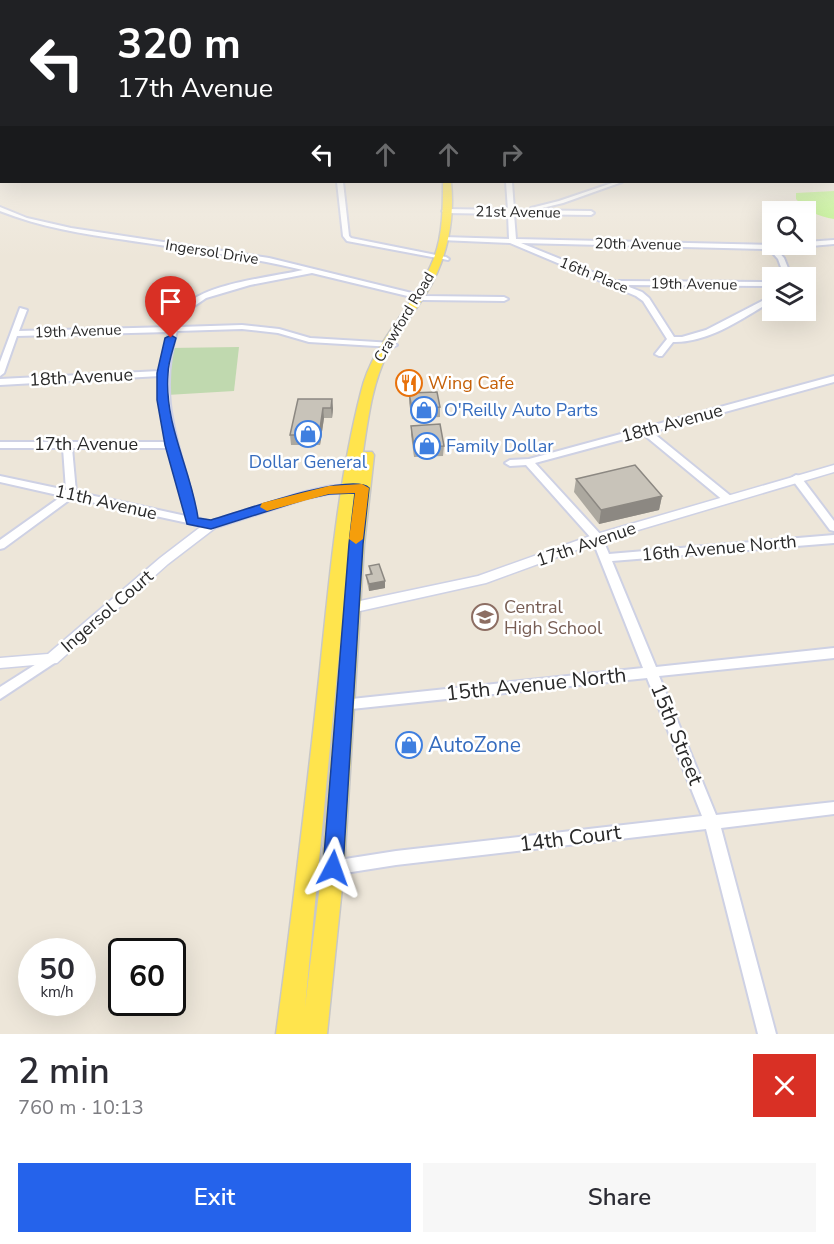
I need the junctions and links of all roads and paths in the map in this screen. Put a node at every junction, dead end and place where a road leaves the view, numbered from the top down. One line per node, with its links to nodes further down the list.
1 (340, 183): 15 (street)
2 (447, 183): 7 (main road, Crawford Road)
3 (453, 183): 7 (main road, Crawford Road)
4 (509, 183): 8 (street)
5 (616, 183): 8 (street)
6 (0, 209): 16 (street, Ingersol Drive)
7 (448, 211): 8 (street, 21st Avenue); 10 (main road, Crawford Road)
8 (511, 213): 9 (street, 21st Avenue); 11 (street)
9 (591, 213)
10 (446, 240): 11 (street, 20th Avenue); 15 (main road, Crawford Road)
11 (513, 242): 14 (street, 20th Avenue); 17 (street, 16th Place)
12 (834, 242): 13 (street, 20th Avenue)
13 (816, 243)
14 (762, 247)
15 (443, 258): 19 (main road, Crawford Road)
16 (315, 270): 19 (street, Ingersol Drive); 23 (street)
17 (615, 283): 18 (street, 19th Avenue); 25 (street, 16th Place)
18 (762, 284)
19 (421, 297): 20 (street, Ingersol Drive); 26 (main road, Crawford Road)
20 (504, 300)
21 (762, 303): 25 (street)
22 (23, 310): 24 (street)
23 (173, 328): 24 (street, 19th Avenue); 26 (street, 19th Avenue); 29 (street)
24 (14, 334): 28 (street)
25 (671, 339): 27 (street)
26 (389, 345): 41 (main road, Crawford Road)
27 (659, 354)
28 (0, 373)
29 (162, 373): 31 (street, 18th Avenue); 35 (street)
30 (834, 380): 32 (street, 18th Avenue)
31 (0, 382)
32 (644, 430): 36 (street, 18th Avenue); 43 (street)
33 (67, 444): 34 (street, 17th Avenue); 35 (street, 17th Avenue); 42 (street)
34 (0, 445)
35 (171, 445): 44 (street)
36 (530, 462): 37 (street, 18th Avenue); 47 (street, 15th Street)
37 (510, 464)
38 (834, 468): 39 (street, 17th Avenue)
39 (796, 478): 43 (street, 17th Avenue); 46 (street)
40 (0, 479): 42 (street, 11th Avenue)
41 (356, 488): 45 (street); 51 (main road, Crawford Road)
42 (71, 494): 44 (street, 11th Avenue); 49 (street)
43 (728, 499): 47 (street, 17th Avenue)
44 (192, 521): 45 (street, 11th Avenue)
45 (211, 525): 53 (street, Ingersol Court)
46 (834, 528)
47 (597, 538): 50 (street, 15th Street); 51 (street, 17th Avenue)
48 (834, 539): 50 (street, 16th Avenue North)
49 (0, 545)
50 (605, 558): 55 (street, 15th Street)
51 (344, 605): 57 (main road, Crawford Road)
52 (834, 653): 55 (street, 15th Avenue North)
53 (52, 658): 54 (street); 56 (street, Ingersol Court)
54 (0, 663)
55 (651, 673): 57 (street, 15th Avenue North); 59 (street, 15th Street)
56 (0, 694)
57 (335, 706): 60 (main road); 61 (main road)
58 (834, 808): 59 (street, 14th Court)
59 (712, 822): 60 (street, 14th Court); 64 (street, 15th Street)
60 (333, 868): 61 (street, 14th Court); 63 (main road)
61 (308, 872): 62 (main road)
62 (289, 1034)
63 (314, 1034)
64 (768, 1034)

